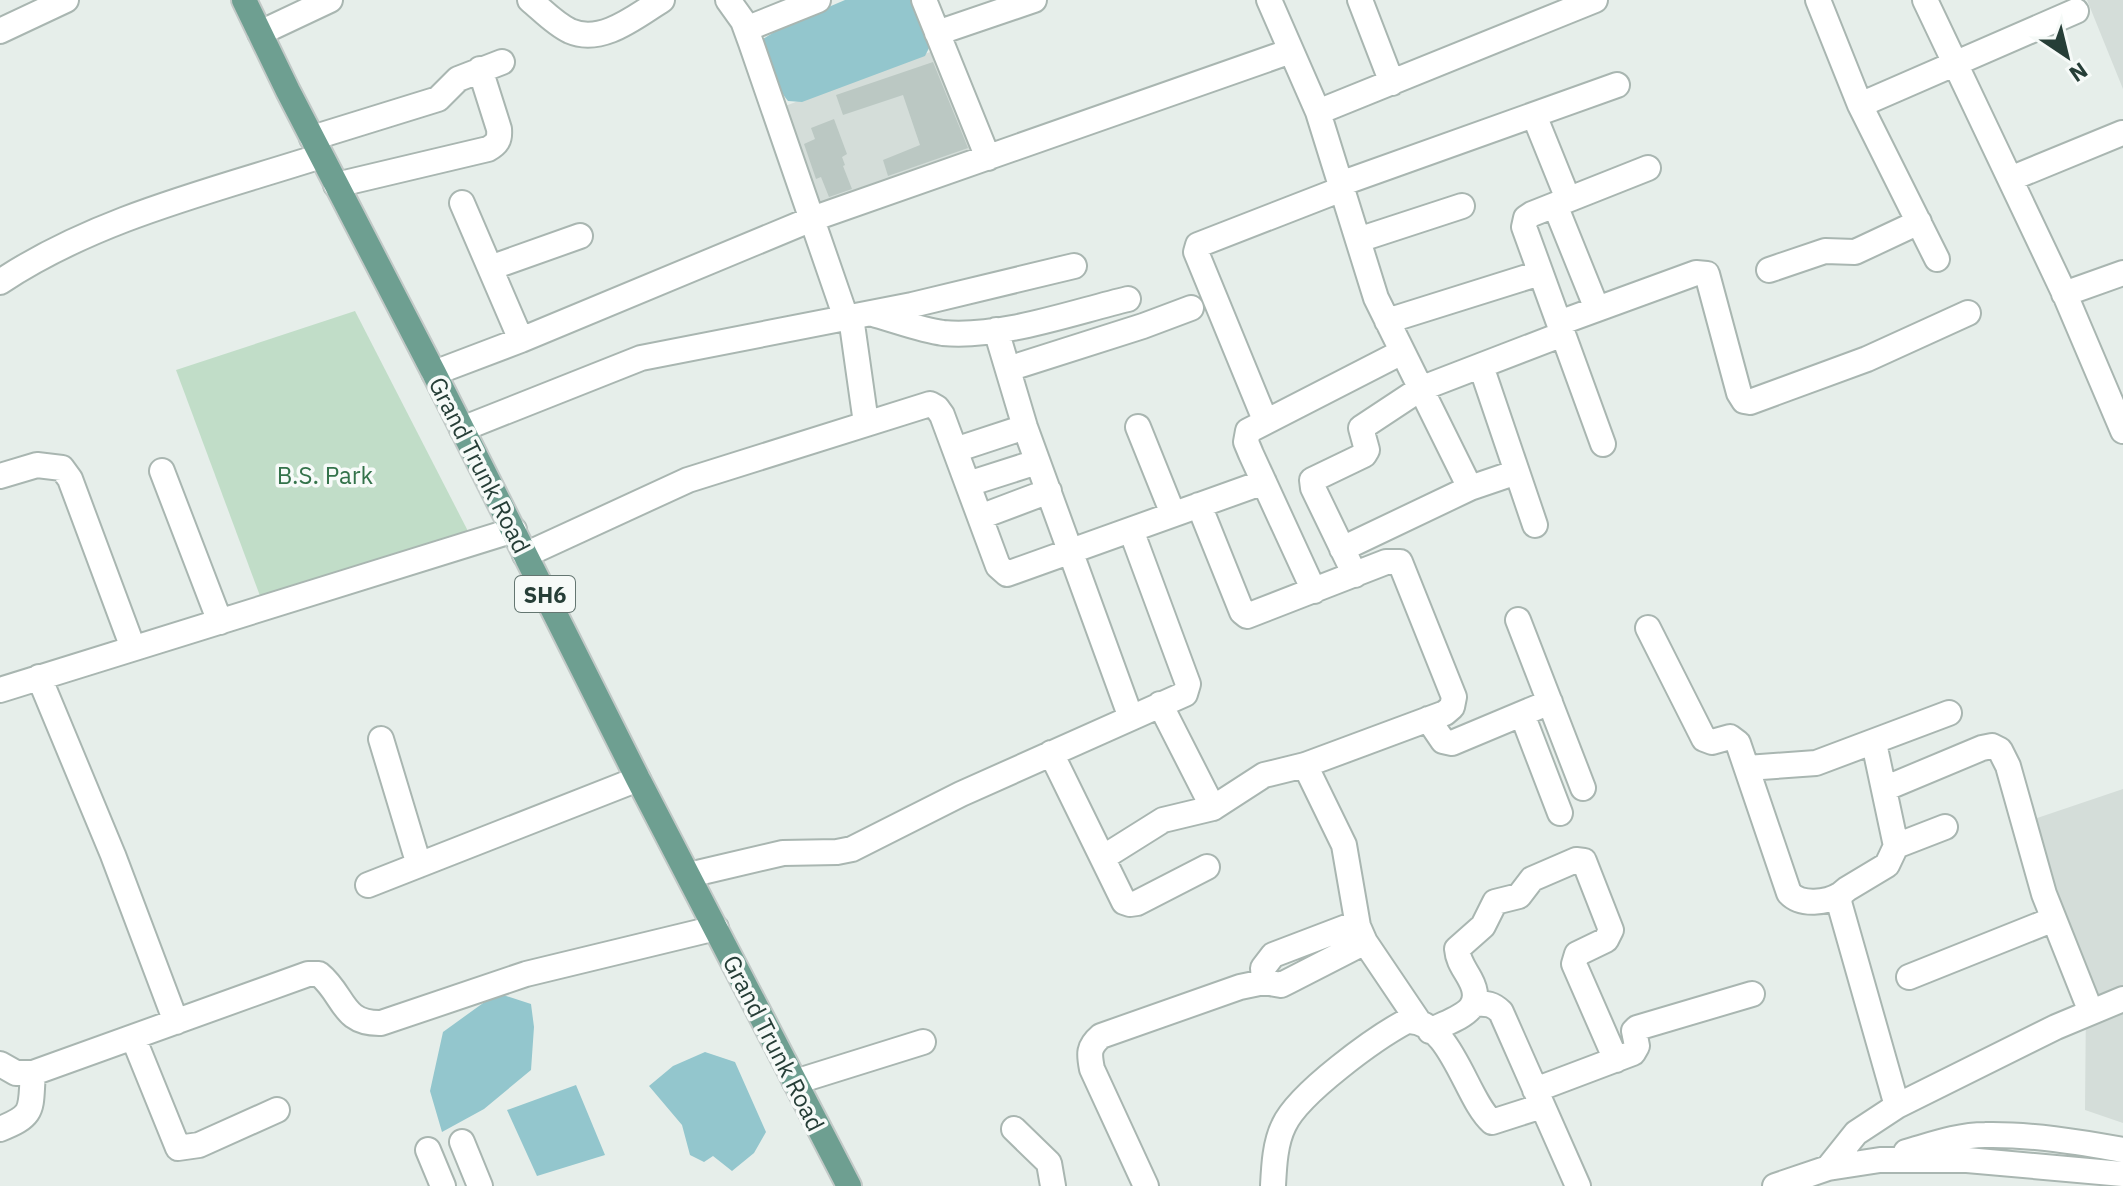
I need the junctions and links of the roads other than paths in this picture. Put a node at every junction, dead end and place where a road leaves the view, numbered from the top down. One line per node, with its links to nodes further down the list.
1 (66, 0): 17 (street)
2 (244, 0): 18 (main road, Grand Trunk Road / SH6)
3 (330, 0): 18 (street)
4 (530, 0): 14 (street)
5 (728, 0): 16 (street)
6 (818, 0): 16 (street)
7 (924, 0): 19 (street)
8 (1034, 0): 19 (street)
9 (1269, 0): 20 (street)
10 (1360, 0): 22 (street)
11 (1595, 0): 22 (street)
12 (1818, 0): 24 (street)
13 (1925, 0): 21 (street)
14 (647, 4)
15 (2076, 11): 21 (street)
16 (746, 29): 37 (street)
17 (0, 31)
18 (260, 33): 28 (main road, Grand Trunk Road / SH6)
19 (937, 33): 29 (street)
20 (1291, 51): 25 (street); 29 (street)
21 (1955, 63): 24 (street); 31 (street)
22 (1392, 83): 25 (street)
23 (1617, 85): 26 (street)
24 (1860, 105): 38 (street)
25 (1318, 112): 33 (street)
26 (1534, 115): 33 (street); 34 (street)
27 (2122, 133): 31 (street)
28 (316, 147): 32 (main road, Grand Trunk Road / SH6); 32 (street); 47 (street)
29 (988, 158): 37 (street)
30 (1648, 168): 34 (street)
31 (2010, 179): 48 (street)
32 (336, 185): 61 (main road, Grand Trunk Road / SH6)
33 (1341, 186): 40 (street); 63 (street)
34 (1562, 202): 45 (street); 51 (street)
35 (462, 203): 43 (street)
36 (1462, 206): 40 (street)
37 (812, 219): 53 (street); 57 (street)
38 (1919, 222): 41 (street); 44 (street)
39 (580, 236): 43 (street)
40 (1358, 240): 54 (street)
41 (1937, 259)
42 (1074, 266): 53 (street)
43 (490, 268): 57 (street)
44 (1769, 270)
45 (1540, 273): 54 (street); 55 (street)
46 (2123, 273): 48 (street)
47 (0, 282)
48 (2064, 294): 68 (street)
49 (1128, 299): 56 (street)
50 (1191, 308): 60 (street)
51 (1597, 309): 52 (street); 55 (street)
52 (1968, 313)
53 (856, 316): 56 (street); 64 (street); 67 (street)
54 (1387, 321): 58 (street)
55 (1561, 329): 59 (street); 69 (street)
56 (996, 330): 60 (street)
57 (521, 340): 61 (street)
58 (1402, 352): 62 (street); 63 (street)
59 (1481, 366): 62 (street); 73 (street)
60 (1008, 369): 65 (street)
61 (434, 373): 67 (main road, Grand Trunk Road / SH6)
62 (1420, 389): 77 (street); 85 (street)
63 (1265, 420): 75 (street)
64 (866, 423): 70 (street); 87 (street)
65 (1025, 427): 70 (street); 71 (street)
66 (1138, 427): 80 (street)
67 (462, 429): 83 (main road, Grand Trunk Road / SH6)
68 (2123, 431)
69 (1603, 444)
70 (955, 450): 76 (street)
71 (1037, 462): 76 (street); 78 (street)
72 (162, 471): 91 (street)
73 (1517, 472): 77 (street); 82 (street)
74 (0, 476): 93 (street)
75 (1264, 482): 79 (street); 89 (street)
76 (968, 484): 81 (street)
77 (1470, 488): 85 (street)
78 (1049, 491): 81 (street); 86 (street)
79 (1199, 505): 80 (street); 89 (street)
80 (1173, 514): 84 (street)
81 (980, 517): 86 (street)
82 (1535, 525)
83 (514, 530): 87 (main road, Grand Trunk Road / SH6); 91 (street)
84 (1131, 530): 86 (street); 97 (street)
85 (1342, 549): 88 (street)
86 (1072, 552): 100 (street)
87 (525, 555): 107 (main road, Grand Trunk Road / SH6)
88 (1355, 575): 89 (street); 101 (street)
89 (1314, 591)
90 (1518, 620): 96 (street)
91 (220, 622): 93 (street)
92 (1648, 628): 106 (street)
93 (133, 648): 94 (street)
94 (39, 677): 95 (street); 131 (street)
95 (0, 690)
96 (1550, 702): 99 (street); 108 (street)
97 (1160, 704): 100 (street); 110 (street)
98 (1949, 713): 103 (street)
99 (1522, 714): 101 (street); 111 (street)
100 (1131, 718): 104 (street)
101 (1428, 719): 105 (street)
102 (381, 739): 115 (street)
103 (1874, 743): 106 (street); 109 (street)
104 (1051, 753): 114 (street); 117 (street)
105 (1305, 765): 110 (street); 122 (street)
106 (1747, 768): 119 (street)
107 (638, 779): 115 (street); 117 (main road, Grand Trunk Road / SH6)
108 (1583, 788)
109 (1884, 789): 113 (street); 120 (street)
110 (1213, 808): 114 (street)
111 (1560, 813)
112 (1945, 827): 113 (street)
113 (1896, 846): 119 (street)
114 (1104, 857): 116 (street)
115 (419, 865): 118 (street)
116 (1207, 867)
117 (689, 875): 121 (main road, Grand Trunk Road / SH6)
118 (368, 885)
119 (1841, 894): 140 (street)
120 (2054, 919): 124 (street); 130 (street)
121 (716, 928): 131 (street); 138 (main road, Grand Trunk Road / SH6)
122 (1361, 932): 123 (street); 125 (street); 132 (street)
123 (1282, 951): 125 (street); 126 (street)
124 (1909, 977)
125 (1289, 981): 126 (street)
126 (1264, 982): 154 (street)
127 (1752, 994): 135 (street)
128 (2123, 999): 130 (street)
129 (1475, 1004): 132 (street); 135 (street); 139 (street)
130 (2091, 1012): 140 (street)
131 (176, 1022): 133 (street)
132 (1424, 1026): 139 (street); 155 (street)
133 (133, 1037): 137 (street); 141 (street)
134 (923, 1042): 138 (street)
135 (1616, 1060): 139 (street)
136 (0, 1064): 137 (street)
137 (33, 1073): 142 (street)
138 (795, 1082): 152 (main road, Grand Trunk Road / SH6)
139 (1539, 1098): 156 (street)
140 (1897, 1106): 148 (street)
141 (277, 1110)
142 (0, 1129)
143 (1014, 1129): 153 (street)
144 (462, 1142): 151 (street)
145 (428, 1150): 150 (street)
146 (2123, 1150): 147 (street)
147 (1880, 1160): 148 (street); 149 (street)
148 (1828, 1168): 157 (street)
149 (2123, 1174)
150 (443, 1186)
151 (480, 1186)
152 (849, 1186)
153 (1053, 1186)
154 (1146, 1186)
155 (1273, 1186)
156 (1578, 1186)
157 (1775, 1186)

